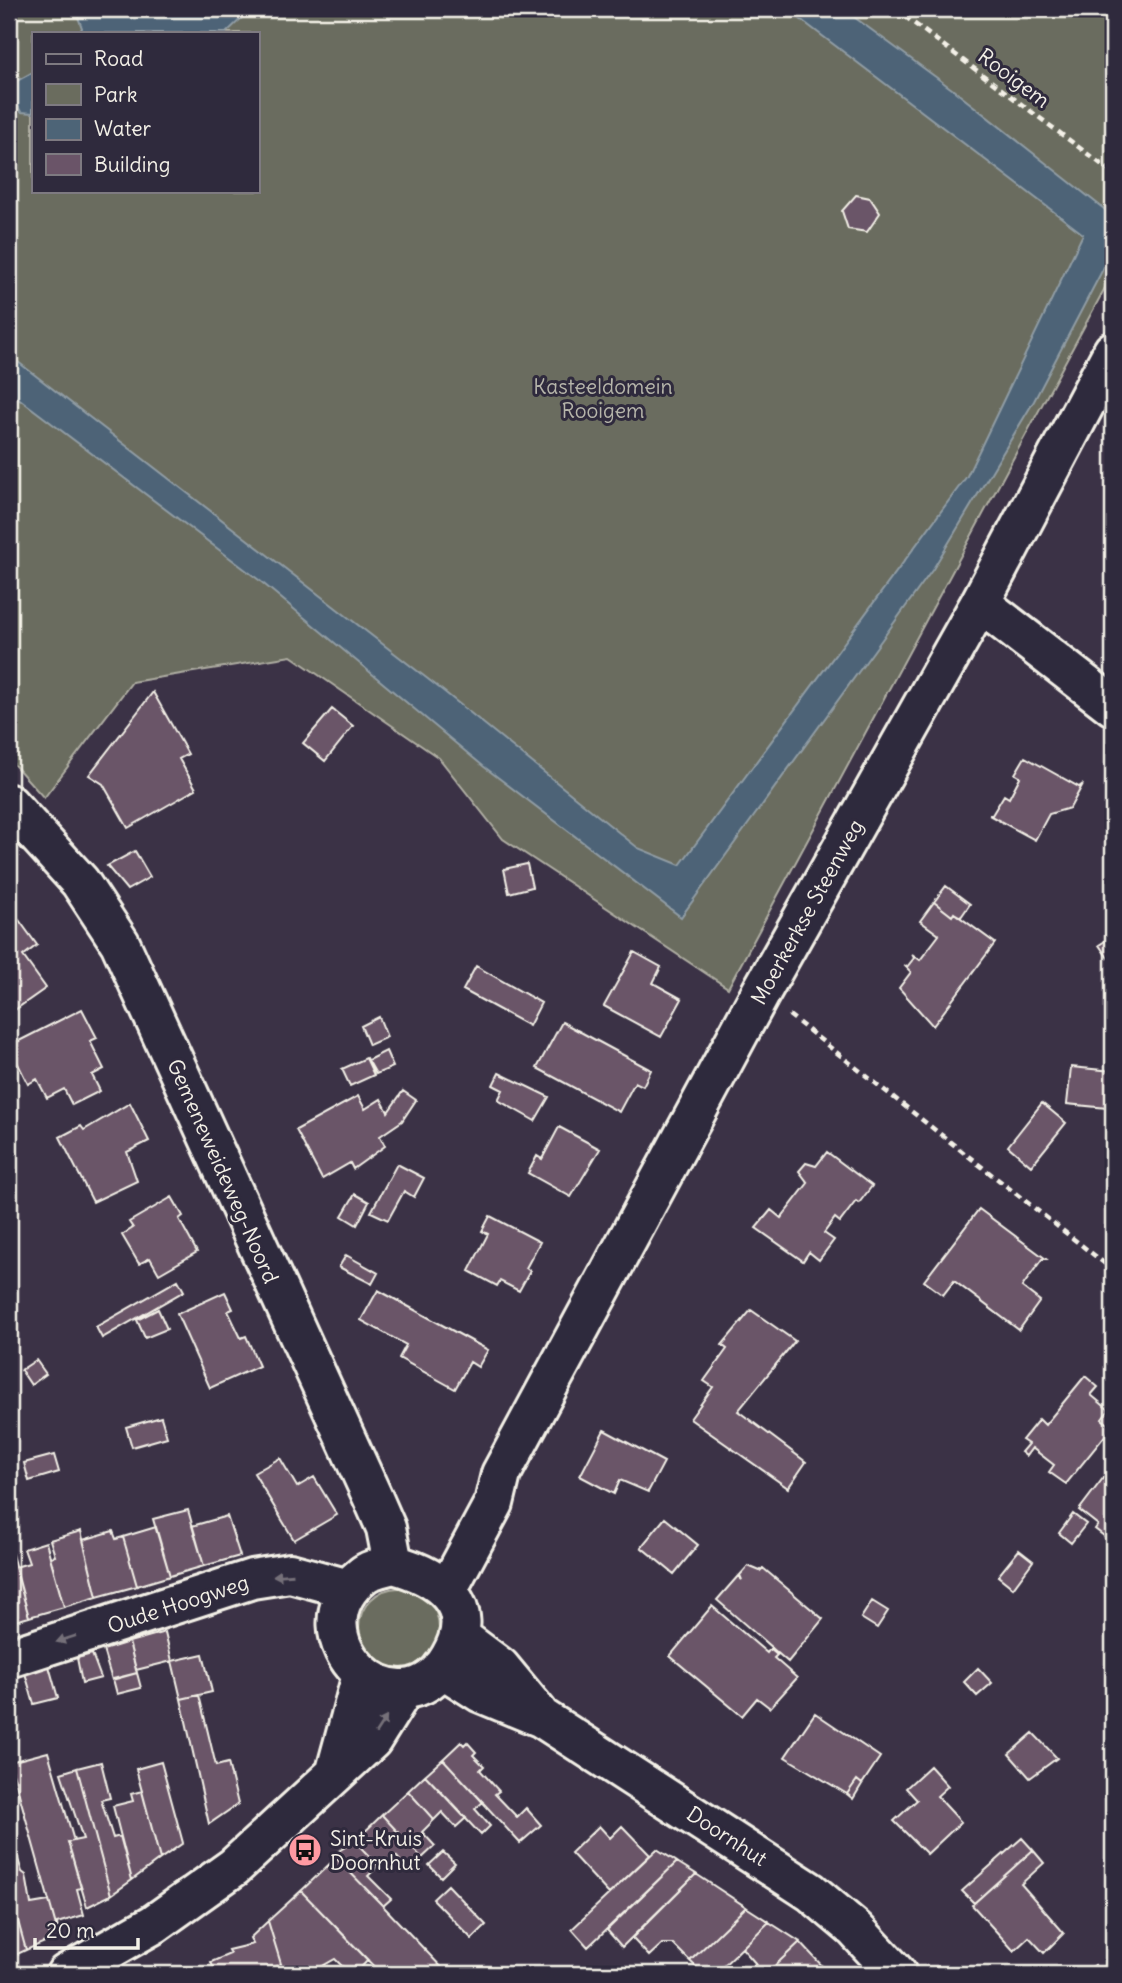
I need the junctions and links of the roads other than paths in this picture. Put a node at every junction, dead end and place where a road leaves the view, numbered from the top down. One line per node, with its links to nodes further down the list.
1 (1113, 351): 2 (street, Moerkerkse Steenweg)
2 (980, 603): 3 (street); 5 (street, Moerkerkse Steenweg)
3 (1113, 706)
4 (9, 804): 5 (street, Gemeneweideweg-Noord)
5 (420, 1574): 6 (street); 7 (street)
6 (349, 1589): 8 (street, Oude Hoogweg, one-way to 8); 9 (street)
7 (451, 1653): 10 (street); 13 (street, Doornhut)
8 (9, 1658)
9 (362, 1675): 10 (street); 11 (street)
10 (404, 1689): 11 (street, one-way to 10)
11 (336, 1771): 12 (street)
12 (66, 1974)
13 (897, 1974)

